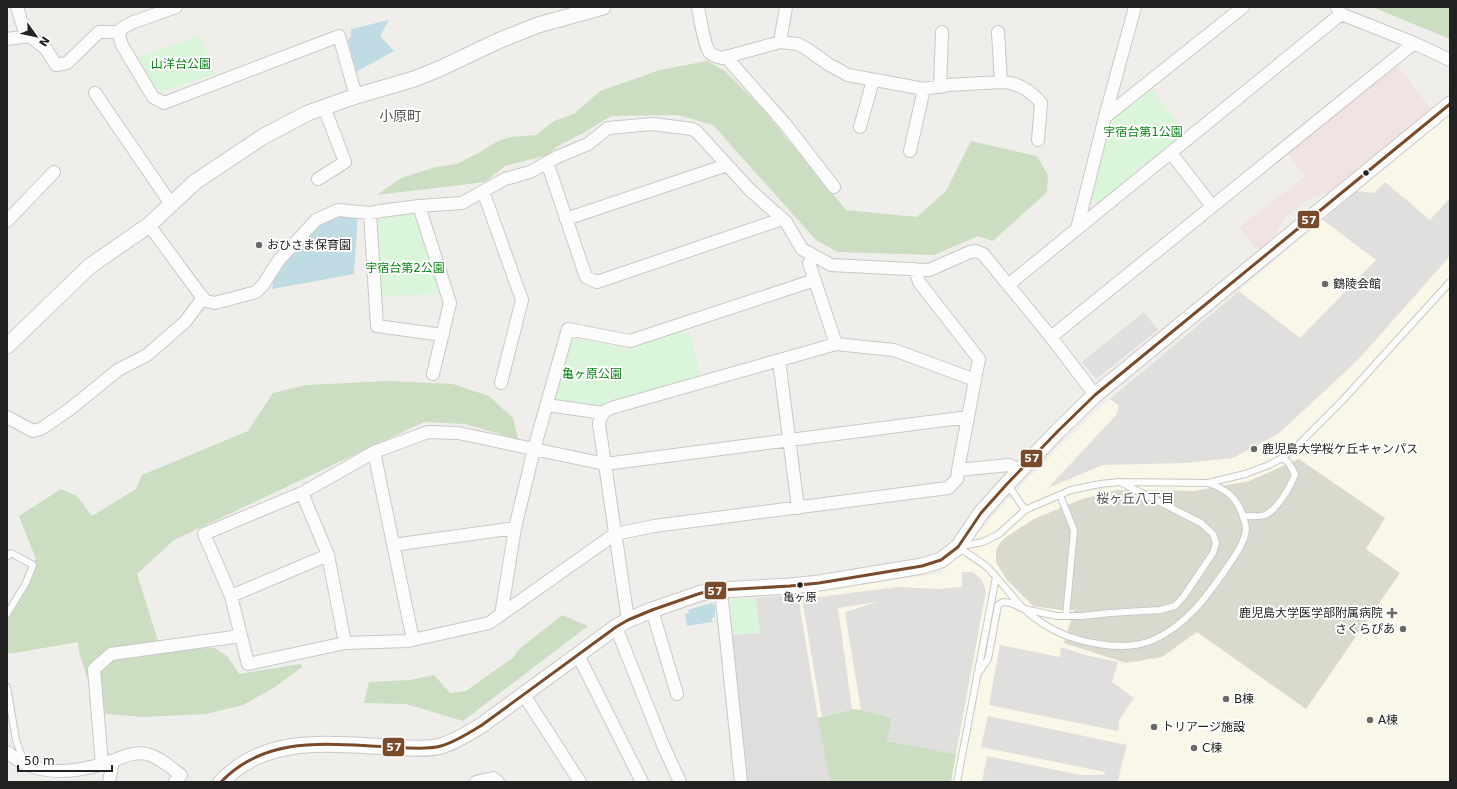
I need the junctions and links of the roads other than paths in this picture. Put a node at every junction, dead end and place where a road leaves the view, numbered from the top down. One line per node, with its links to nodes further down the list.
1 (17, 7): 12 (street)
2 (176, 7): 9 (street)
3 (604, 7): 23 (street)
4 (698, 7): 16 (street)
5 (786, 7): 14 (street)
6 (1243, 7): 26 (street)
7 (1135, 8): 26 (street)
8 (1339, 10): 15 (street); 30 (street)
9 (120, 32): 12 (street); 23 (street)
10 (942, 32): 20 (street)
11 (998, 32): 19 (street)
12 (26, 36): 13 (street)
13 (7, 39)
14 (780, 42): 16 (street); 18 (street)
15 (1414, 43): 17 (street); 39 (street)
16 (726, 57): 35 (street)
17 (1450, 60)
18 (872, 80): 21 (street); 27 (street)
19 (1001, 82): 20 (street); 28 (street)
20 (940, 87): 21 (street)
21 (924, 88): 29 (street)
22 (95, 93): 37 (street)
23 (356, 96): 25 (street)
24 (1450, 104): 60 (street)
25 (324, 107): 34 (street); 37 (street)
26 (1105, 117): 45 (street)
27 (860, 127)
28 (1038, 140)
29 (910, 151)
30 (1171, 153): 39 (street); 45 (street)
31 (547, 162): 32 (street); 36 (street); 41 (street)
32 (727, 165): 41 (street); 42 (street)
33 (54, 172): 43 (street)
34 (318, 179)
35 (834, 187)
36 (483, 191): 38 (street); 59 (street)
37 (171, 204): 44 (street)
38 (420, 206): 40 (street); 52 (street)
39 (1212, 206): 53 (street)
40 (370, 214): 51 (street); 52 (street)
41 (566, 219): 42 (street)
42 (782, 219): 46 (street)
43 (7, 221)
44 (149, 225): 51 (street); 54 (street)
45 (1077, 229): 50 (street)
46 (814, 256): 47 (street); 48 (street)
47 (915, 269): 50 (street); 58 (street)
48 (815, 280): 55 (street); 61 (street)
49 (1450, 282): 68 (lane)
50 (1008, 285): 53 (street)
51 (203, 298): 63 (street)
52 (442, 335): 57 (street)
53 (1051, 337): 60 (street)
54 (8, 342)
55 (836, 344): 56 (street); 58 (street)
56 (779, 360): 62 (street); 65 (street)
57 (433, 374)
58 (975, 380): 64 (street)
59 (501, 383)
60 (1095, 395): 71 (street)
61 (547, 405): 62 (street); 66 (street)
62 (603, 413): 69 (street)
63 (7, 417)
64 (968, 417): 65 (street); 70 (street)
65 (789, 440): 69 (street); 77 (street)
66 (534, 449): 67 (street); 69 (street); 80 (street)
67 (374, 452): 75 (street); 82 (street)
68 (1282, 458): 73 (lane); 79 (lane)
69 (605, 464): 81 (street)
70 (958, 470): 71 (street); 77 (street)
71 (1020, 470): 74 (street)
72 (1120, 482): 73 (lane); 76 (lane); 93 (lane)
73 (1208, 483): 79 (lane)
74 (1007, 484): 78 (lane); 83 (street)
75 (302, 493): 84 (street); 88 (street)
76 (1060, 495): 78 (lane); 93 (lane)
77 (798, 508): 81 (street)
78 (1025, 510): 83 (lane)
79 (1243, 516): 89 (lane)
80 (515, 528): 82 (street); 92 (street)
81 (615, 534): 92 (street); 94 (street)
82 (393, 545): 96 (street)
83 (958, 547): 86 (lane); 87 (street)
84 (328, 555): 88 (street); 97 (street)
85 (7, 557): 91 (lane)
86 (996, 577): 89 (lane); 99 (lane)
87 (721, 590): 90 (street); 114 (street)
88 (231, 596): 95 (street)
89 (1024, 609): 93 (lane); 99 (lane)
90 (652, 610): 94 (street); 101 (street)
91 (7, 614)
92 (501, 615): 96 (street)
93 (1066, 616)
94 (622, 624): 98 (street); 113 (street)
95 (241, 636): 97 (street); 105 (street)
96 (413, 640): 97 (street)
97 (345, 643)
98 (578, 655): 102 (street); 112 (street)
99 (977, 675): 115 (lane)
100 (7, 687): 104 (lane)
101 (677, 694)
102 (524, 695): 108 (street); 111 (street)
103 (7, 752): 104 (street)
104 (24, 763): 105 (street)
105 (108, 763): 106 (street); 107 (street)
106 (109, 782)
107 (175, 782)
108 (221, 782)
109 (476, 782): 110 (street)
110 (498, 782)
111 (580, 782)
112 (642, 782)
113 (680, 782)
114 (741, 782)
115 (957, 782)

